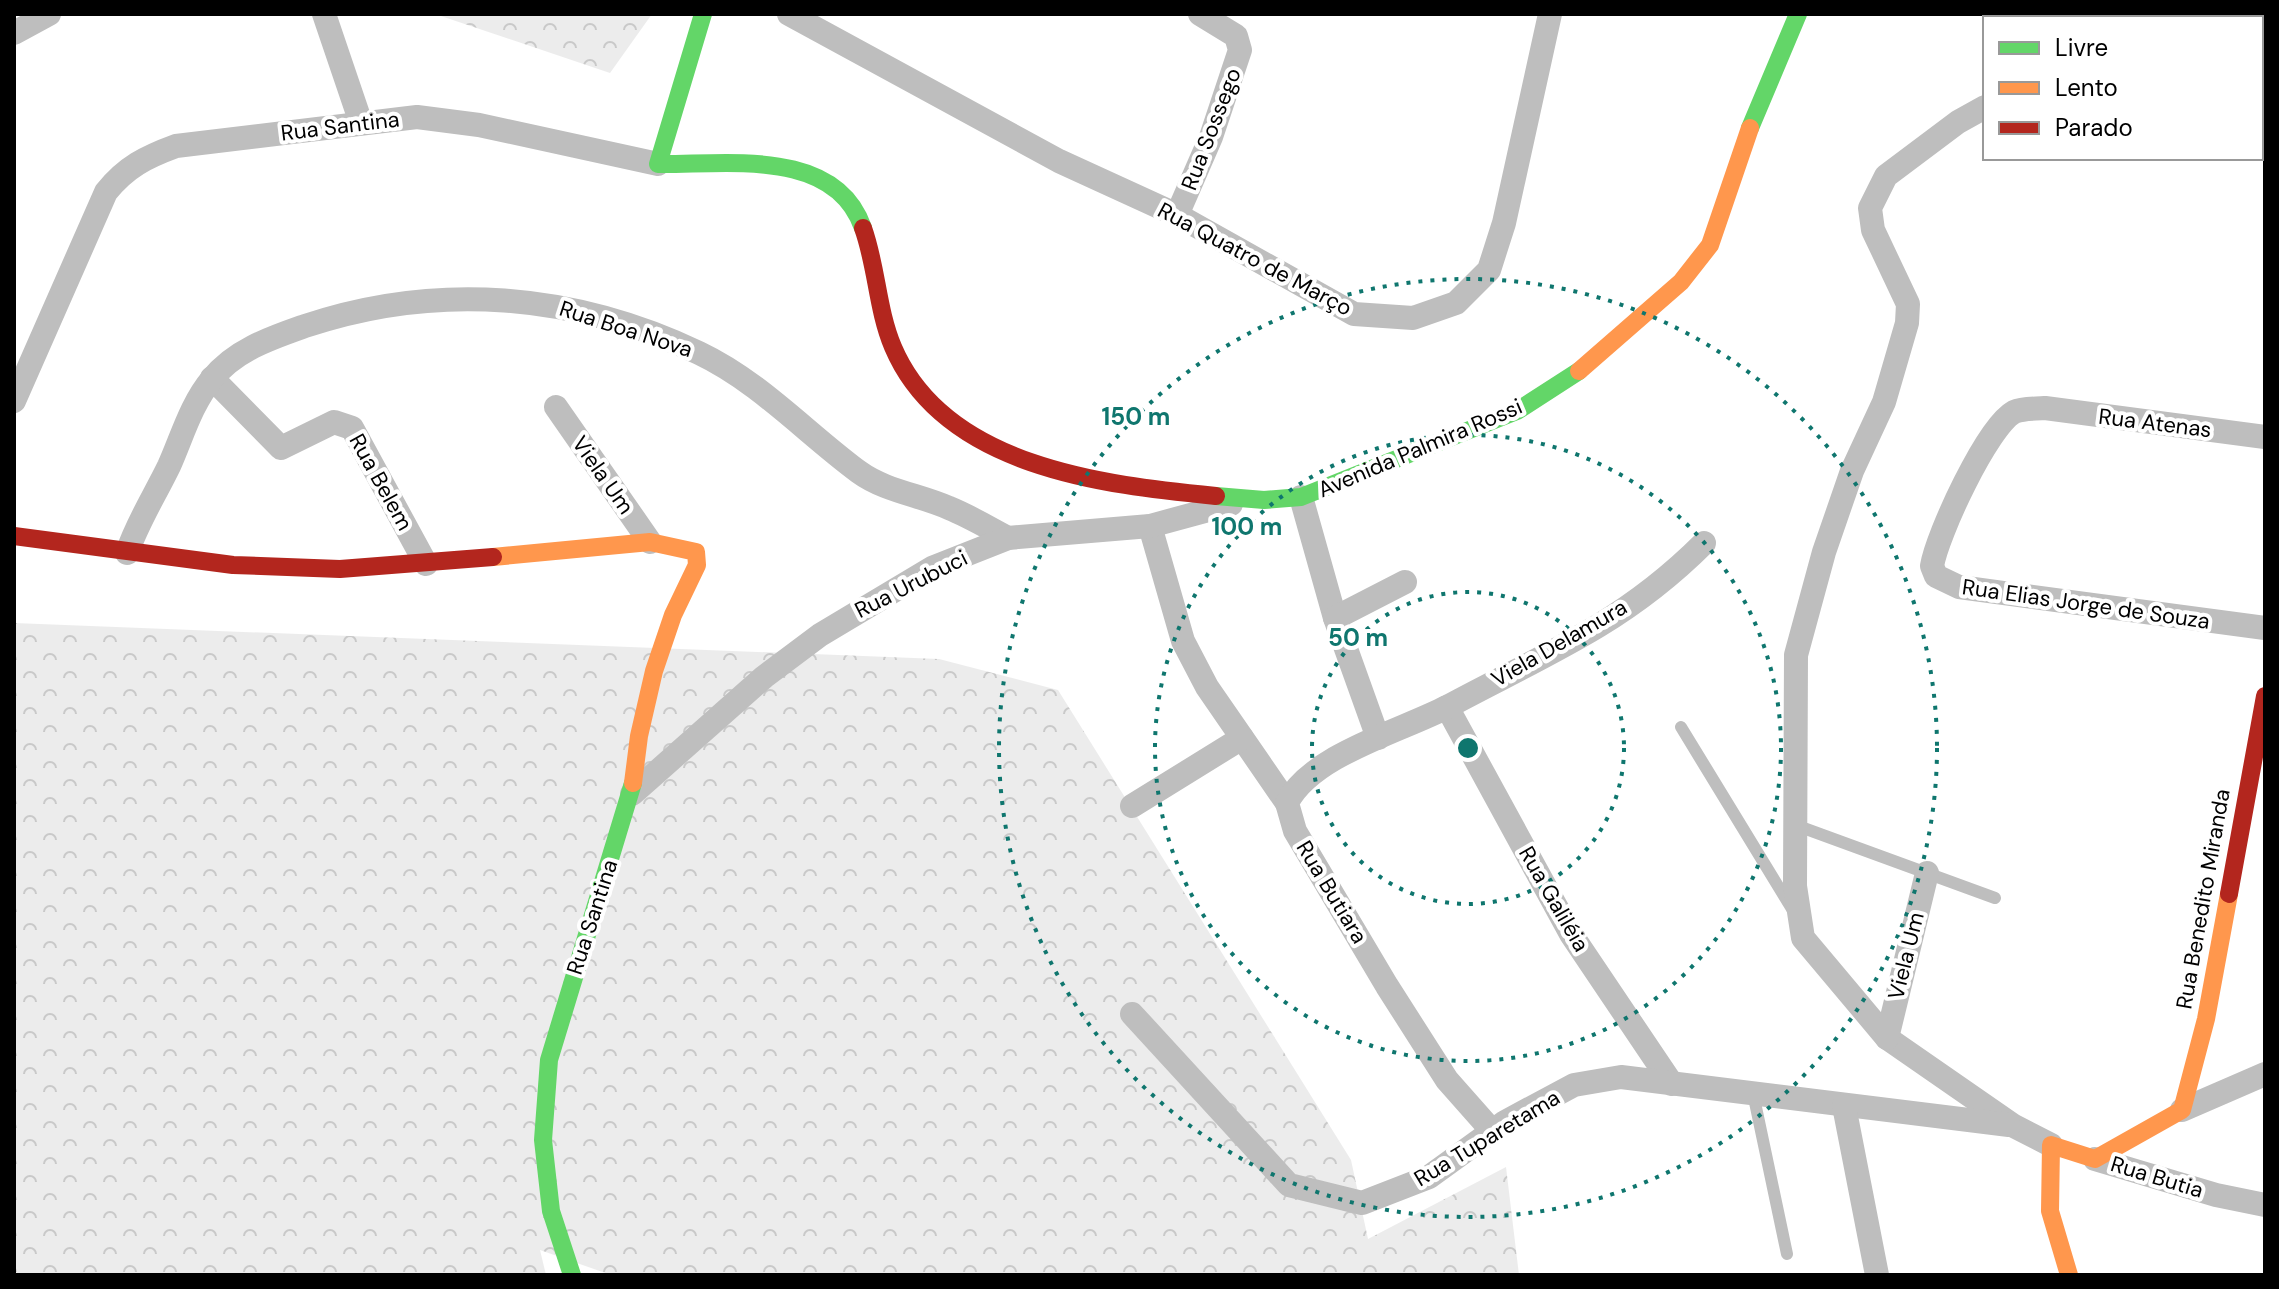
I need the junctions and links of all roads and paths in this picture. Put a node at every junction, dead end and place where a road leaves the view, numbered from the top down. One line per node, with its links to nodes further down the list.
1 (49, 14): 8 (street)
2 (324, 14): 10 (street)
3 (703, 14): 11 (street)
4 (789, 14): 12 (street, Rua Quatro de Março)
5 (1200, 14): 12 (street, Rua Sossego)
6 (1550, 14): 12 (street, Rua Quatro de Março)
7 (1798, 14): 18 (street, Avenida Palmira Rossi)
8 (14, 33)
9 (1983, 108): 38 (street)
10 (361, 123): 11 (street, Rua Santina); 14 (street, Rua Santina)
11 (658, 164): 19 (street, Avenida Palmira Rossi)
12 (1177, 215)
13 (212, 378): 22 (street, Rua Boa Nova); 25 (street, Rua Boa Nova); 26 (street, Rua Belem)
14 (14, 401)
15 (556, 407): 23 (street, Viela Um)
16 (2045, 408): 17 (street, Rua Atenas); 29 (street, Rua Elias Jorge de Souza)
17 (2265, 437)
18 (1301, 497): 19 (street, Avenida Palmira Rossi); 28 (street)
19 (1248, 499): 20 (street, Rua Urubuci)
20 (1150, 526): 22 (street, Rua Urubuci); 33 (street, Rua Butiara)
21 (14, 536): 25 (street)
22 (1008, 538): 35 (street, Rua Urubuci)
23 (650, 542): 26 (street); 35 (street, Rua Santina)
24 (1704, 543): 31 (street, Viela Delamura)
25 (127, 553): 26 (street)
26 (426, 564)
27 (1405, 582): 28 (street)
28 (1335, 618): 34 (street)
29 (2265, 628)
30 (2265, 696): 48 (street, Rua Benedito Miranda)
31 (1447, 707): 34 (street); 45 (street, Rua Galiléia)
32 (1681, 727): 41 (lane)
33 (1242, 738): 36 (street, Rua Butiara); 37 (street)
34 (1378, 738): 36 (street)
35 (632, 794): 55 (street, Rua Santina)
36 (1287, 803): 50 (street, Rua Butiara)
37 (1132, 806)
38 (1798, 826): 39 (lane); 41 (street)
39 (1927, 873): 40 (lane); 43 (street, Viela Um)
40 (1995, 898)
41 (1798, 919): 43 (street)
42 (1132, 1014): 50 (street, Rua Tuparetama)
43 (1887, 1038): 49 (street)
44 (2265, 1074): 48 (street)
45 (1672, 1084): 46 (street, Rua Tuparetama); 50 (street, Rua Tuparetama)
46 (1753, 1093): 47 (street, Rua Tuparetama); 54 (lane)
47 (1844, 1106): 49 (street, Rua Tuparetama); 56 (street)
48 (2182, 1110): 52 (street)
49 (2014, 1126): 51 (street)
50 (1493, 1132)
51 (2051, 1145): 52 (street, Rua Butia); 57 (street)
52 (2095, 1159): 53 (street, Rua Butia)
53 (2265, 1205)
54 (1787, 1254)
55 (572, 1275)
56 (1877, 1275)
57 (2069, 1275)

